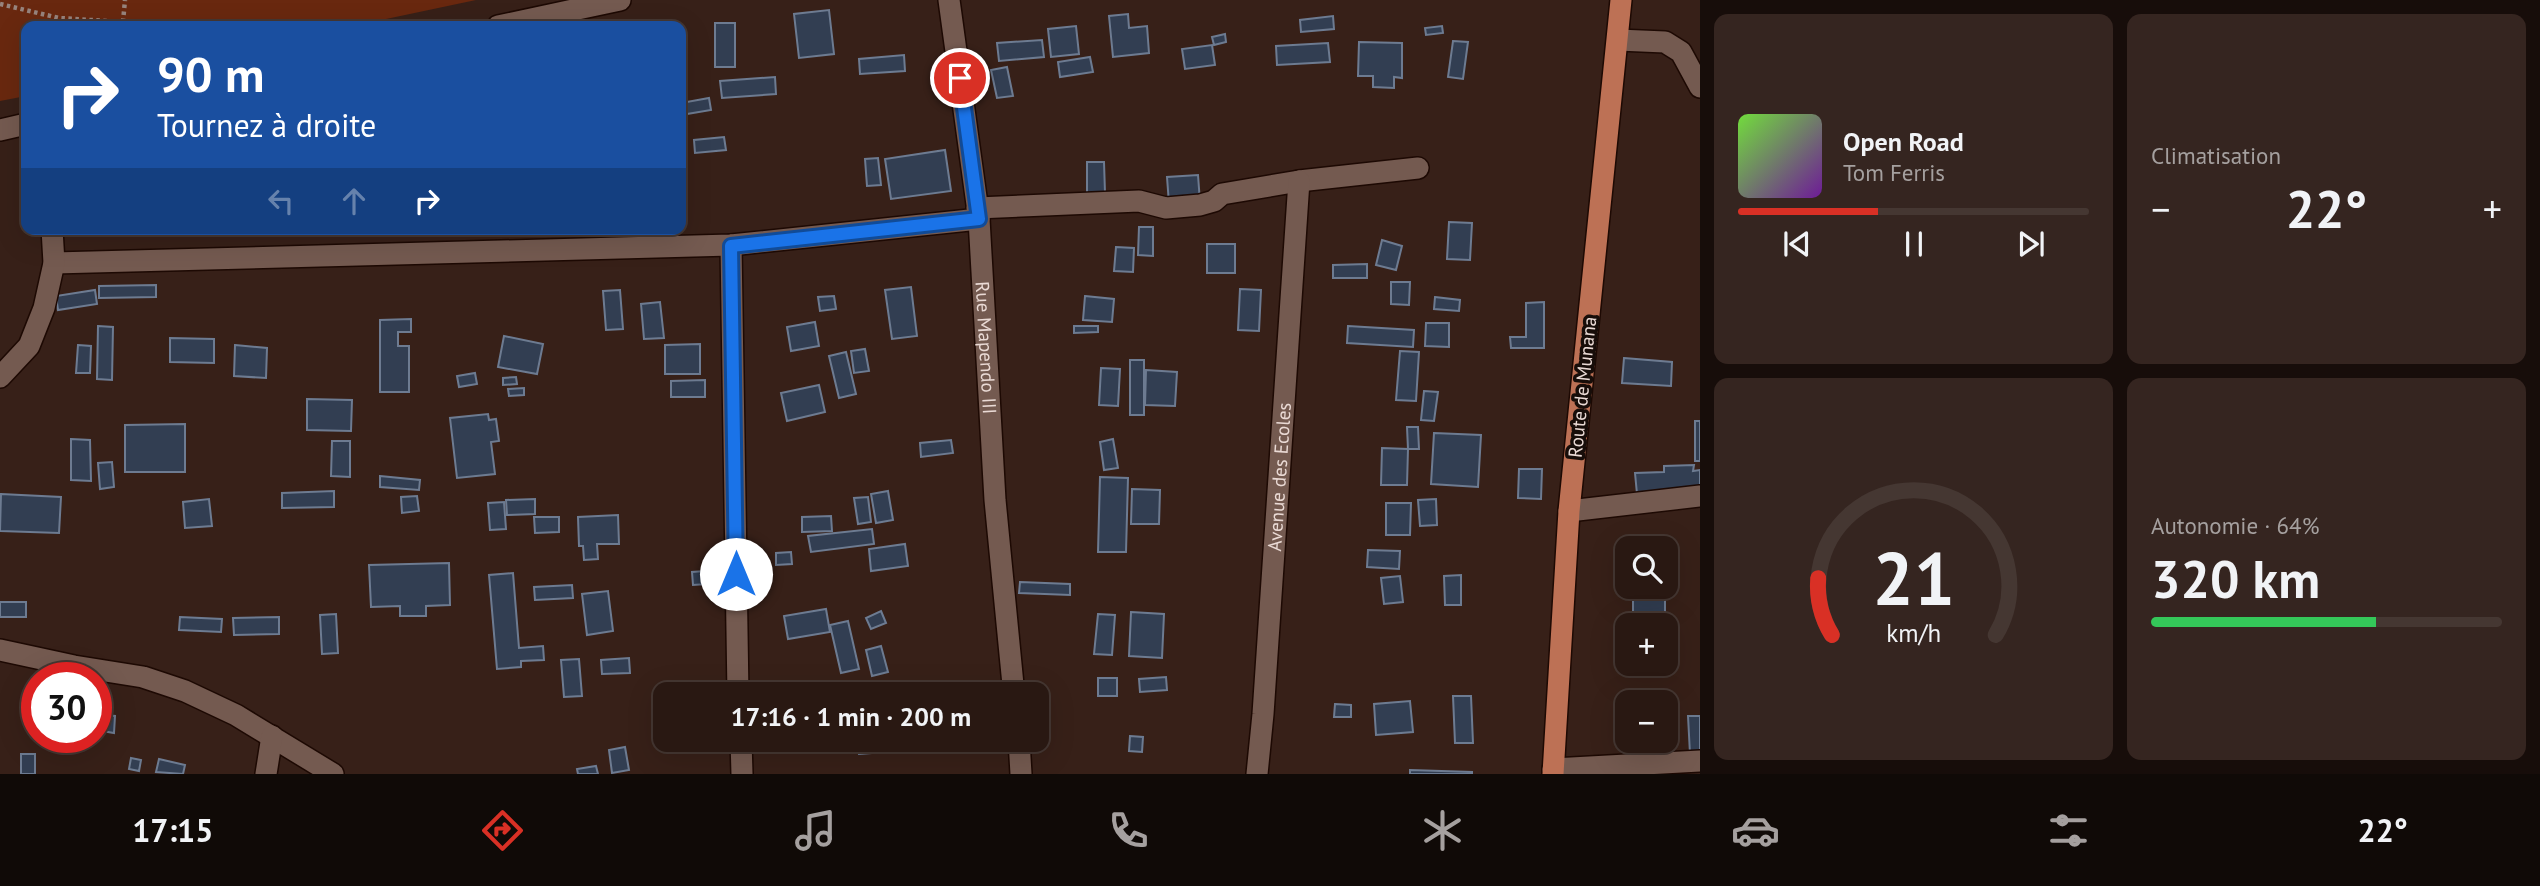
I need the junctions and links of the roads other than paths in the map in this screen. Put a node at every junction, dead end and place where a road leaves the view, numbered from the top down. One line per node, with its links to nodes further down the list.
1 (620, 0): 4 (street)
2 (949, 0): 11 (street, Rue Mapendo III)
3 (1621, 0): 5 (main road, Route de Munana)
4 (521, 21)
5 (1618, 40): 6 (street); 17 (main road, Route de Munana)
6 (1700, 87)
7 (21, 125): 8 (street)
8 (0, 130)
9 (1418, 168): 10 (street)
10 (1298, 181): 11 (street); 30 (street, Avenue des Ecoles)
11 (978, 214): 13 (street); 20 (street, Rue Mapendo III)
12 (52, 235): 14 (street)
13 (731, 246): 14 (street); 19 (street)
14 (54, 263): 15 (street)
15 (0, 377)
16 (1700, 496): 17 (street)
17 (1569, 511): 25 (main road, Route de Munana)
18 (0, 650): 21 (street)
19 (738, 682)
20 (1013, 682)
21 (272, 736): 26 (street); 27 (street)
22 (741, 752): 28 (street)
23 (1020, 752): 29 (street)
24 (1700, 761): 25 (street)
25 (1553, 771)
26 (266, 774)
27 (333, 774)
28 (742, 774)
29 (1021, 774)
30 (1257, 774)

